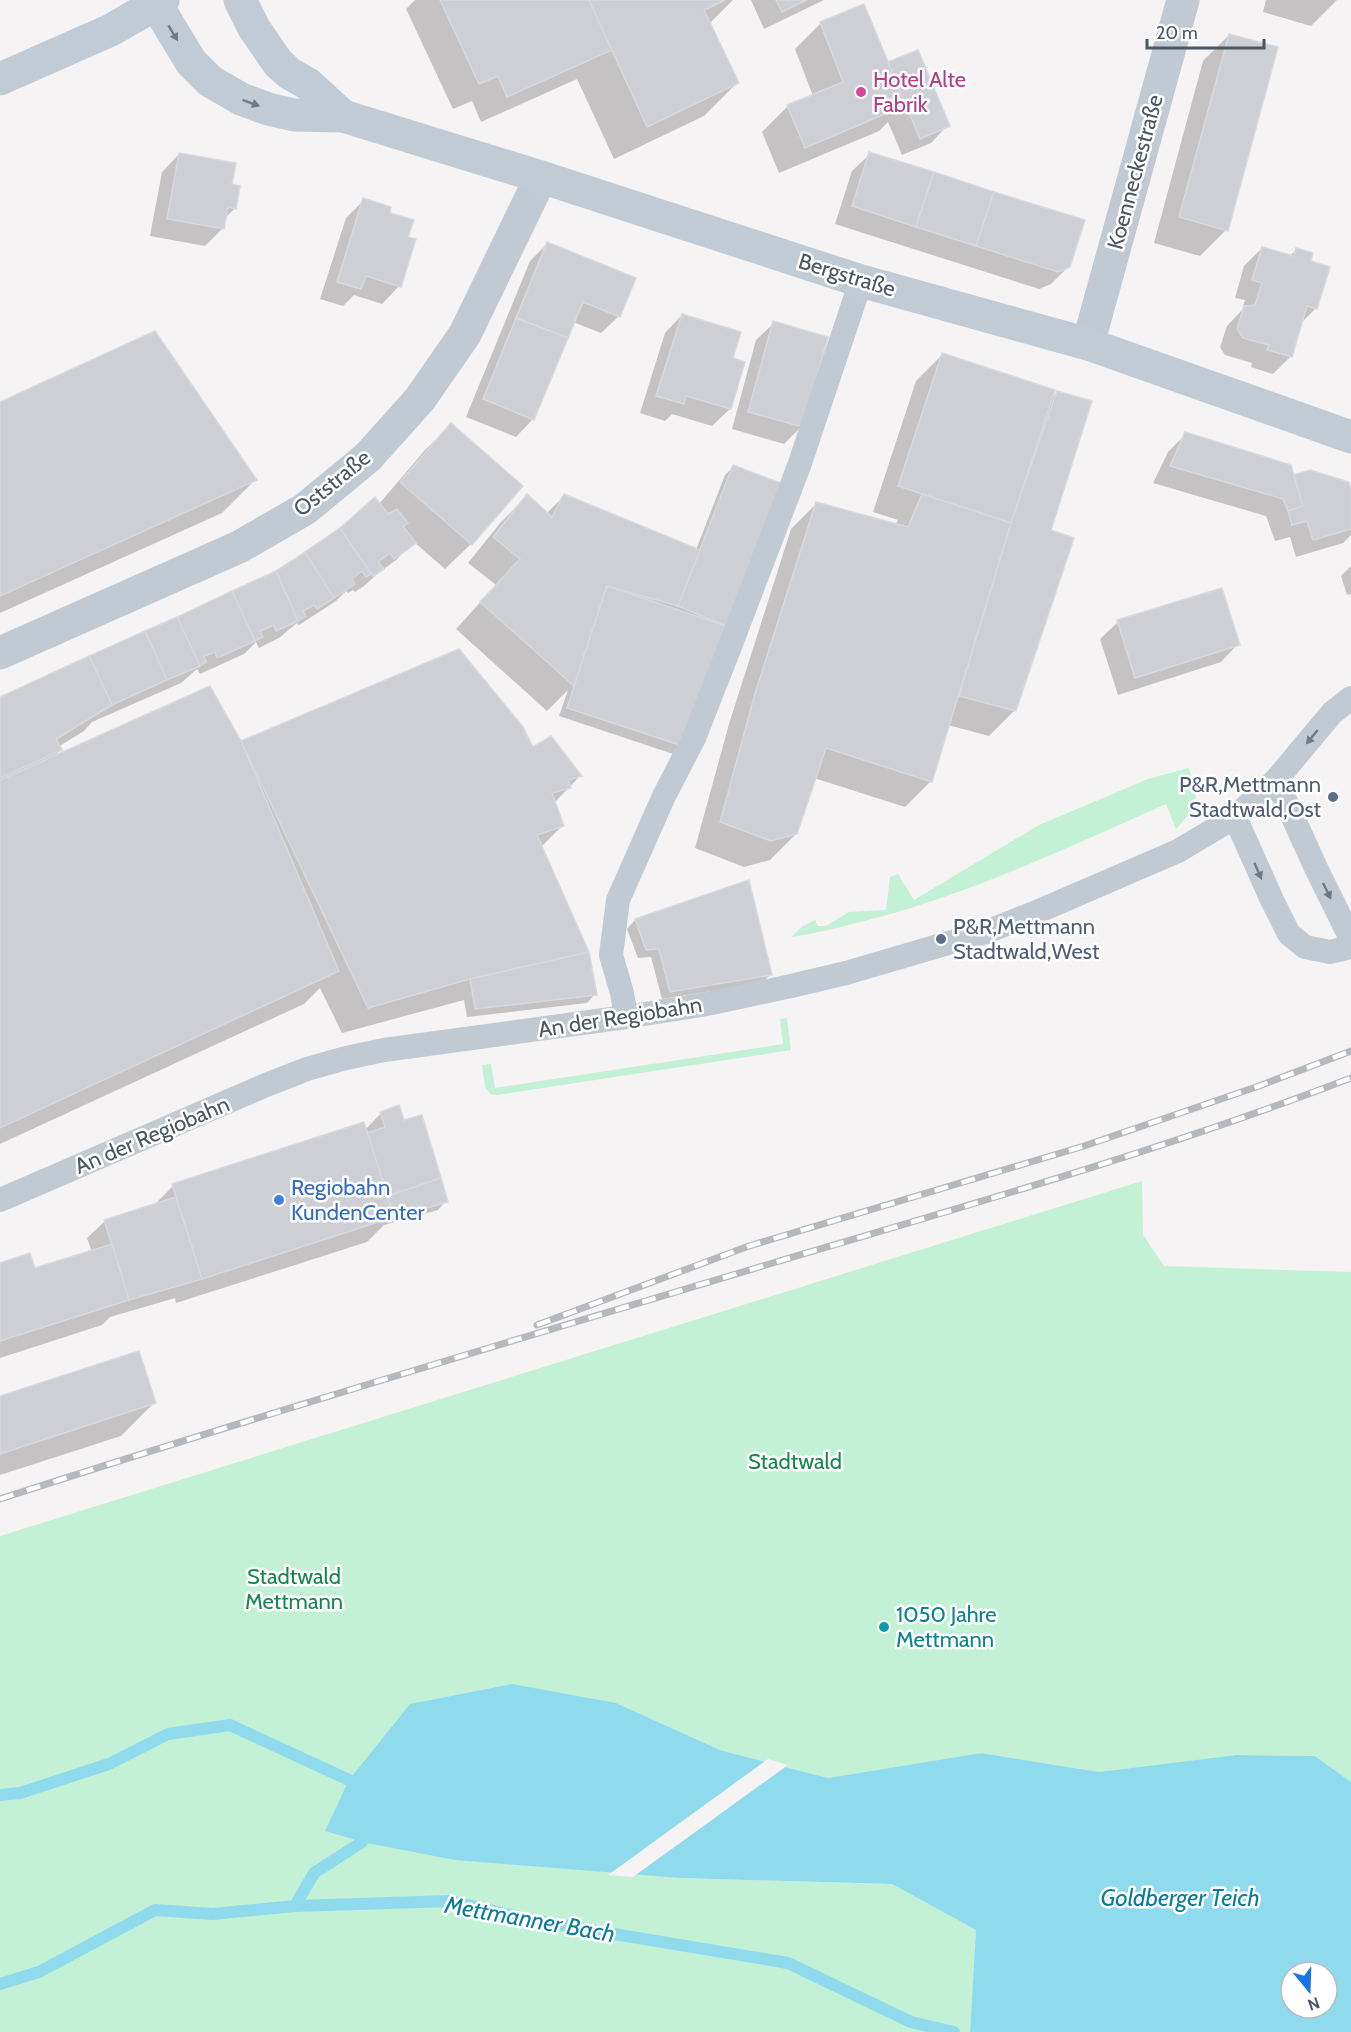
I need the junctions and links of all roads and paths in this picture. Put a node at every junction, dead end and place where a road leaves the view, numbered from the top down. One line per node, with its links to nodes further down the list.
1 (240, 0): 5 (street, Bergstraße)
2 (1183, 0): 8 (street, Koenneckestraße)
3 (159, 2): 4 (street); 5 (street, Bergstraße, one-way to 5)
4 (0, 79)
5 (342, 116): 6 (street, Bergstraße)
6 (541, 177): 7 (street, Bergstraße); 10 (street, Oststraße)
7 (861, 281): 8 (street, Bergstraße); 16 (lane)
8 (1088, 344): 9 (street, Bergstraße)
9 (1351, 437)
10 (0, 653)
11 (1351, 698): 12 (lane, An der Regiobahn, one-way to 12)
12 (1276, 780): 13 (lane, An der Regiobahn); 14 (lane, one-way to 14)
13 (1235, 817): 15 (lane, one-way to 15); 16 (lane, An der Regiobahn)
14 (1351, 939)
15 (1351, 947)
16 (626, 1017): 17 (lane, An der Regiobahn)
17 (0, 1200)

